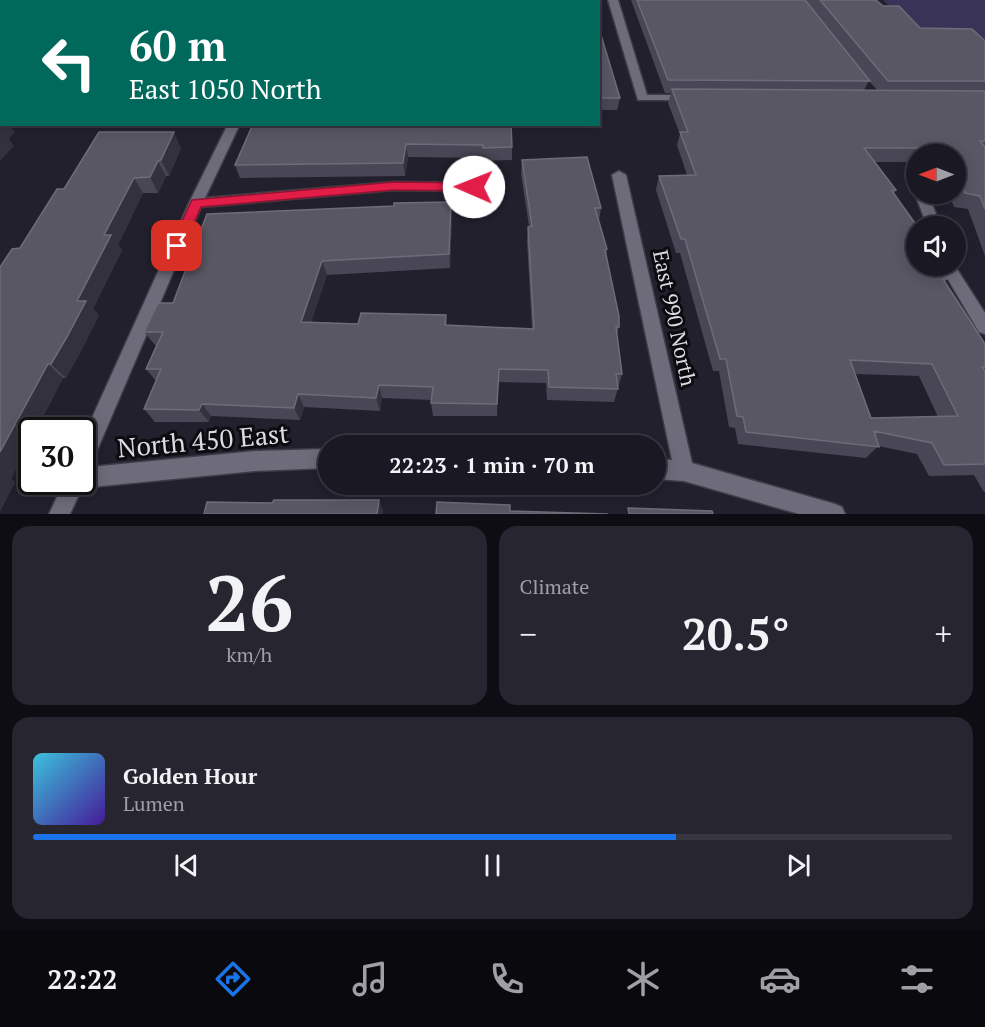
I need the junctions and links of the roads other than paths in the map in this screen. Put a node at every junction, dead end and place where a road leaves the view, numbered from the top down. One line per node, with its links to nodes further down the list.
1 (613, 0): 2 (street)
2 (700, 98)
3 (233, 126): 6 (street)
4 (619, 175): 12 (street, East 990 North)
5 (474, 187): 6 (street)
6 (196, 203): 9 (street)
7 (953, 276): 8 (street)
8 (985, 327)
9 (96, 431)
10 (318, 459): 13 (street, North 450 East)
11 (666, 470): 12 (street)
12 (684, 471): 16 (street)
13 (96, 477)
14 (68, 495): 15 (street)
15 (58, 514)
16 (835, 514)

